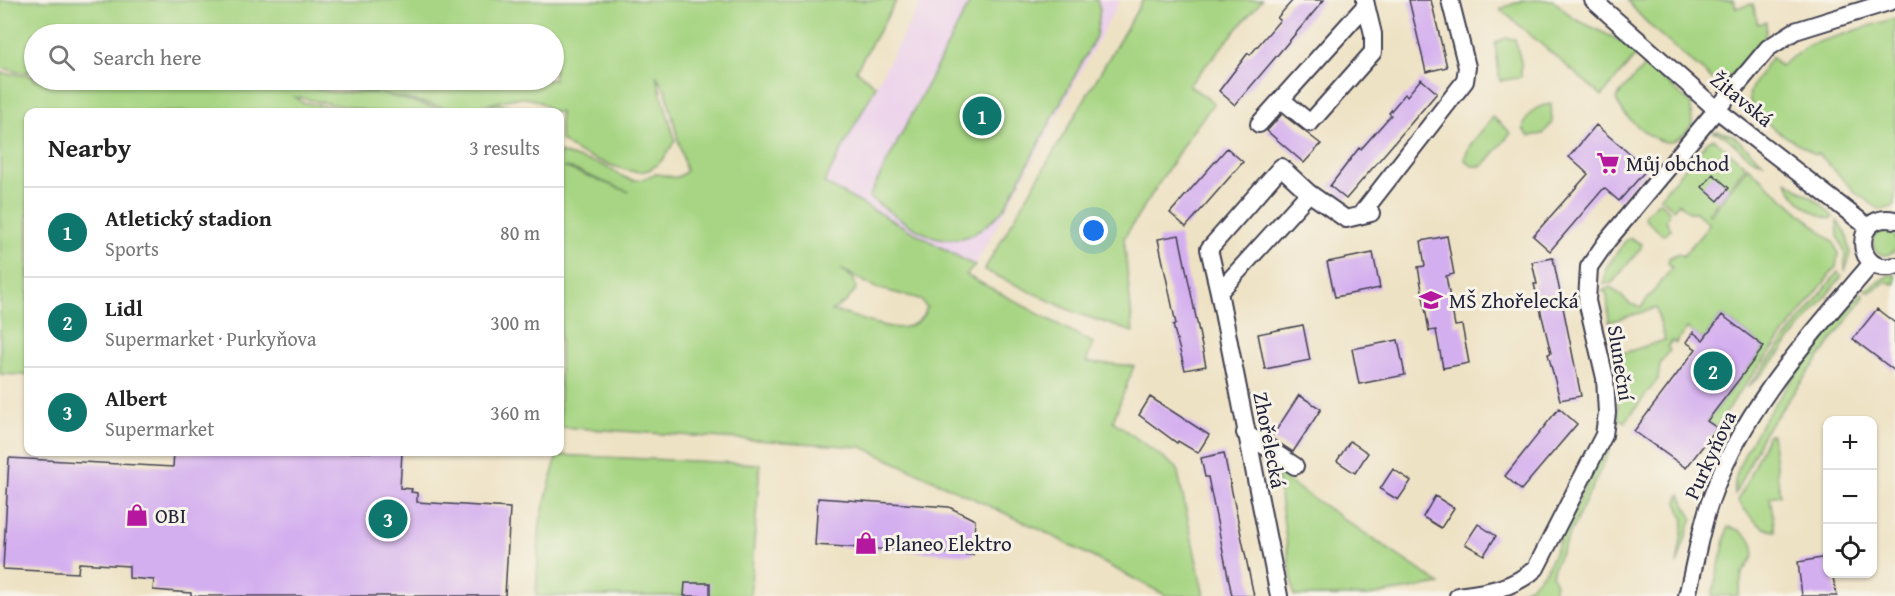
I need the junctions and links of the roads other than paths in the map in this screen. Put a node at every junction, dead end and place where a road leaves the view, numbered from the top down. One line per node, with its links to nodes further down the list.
1 (1450, 0): 8 (street, Zhořelecká)
2 (1593, 0): 6 (street, Žitavská)
3 (1895, 0): 6 (street, Sluneční)
4 (1366, 3): 5 (street); 5 (street)
5 (1282, 100): 7 (street)
6 (1716, 108): 10 (street, Žitavská); 17 (street, Sluneční)
7 (1259, 124)
8 (1309, 193): 13 (street); 13 (street, Zhořelecká)
9 (1895, 220): 10 (street)
10 (1868, 227): 11 (street)
11 (1872, 263): 12 (street); 18 (street, Purkyňova)
12 (1895, 266)
13 (1219, 292): 14 (street, Zhořelecká)
14 (1245, 433): 15 (street); 16 (street, Zhořelecká)
15 (1295, 466)
16 (1279, 596)
17 (1458, 596)
18 (1687, 596)

